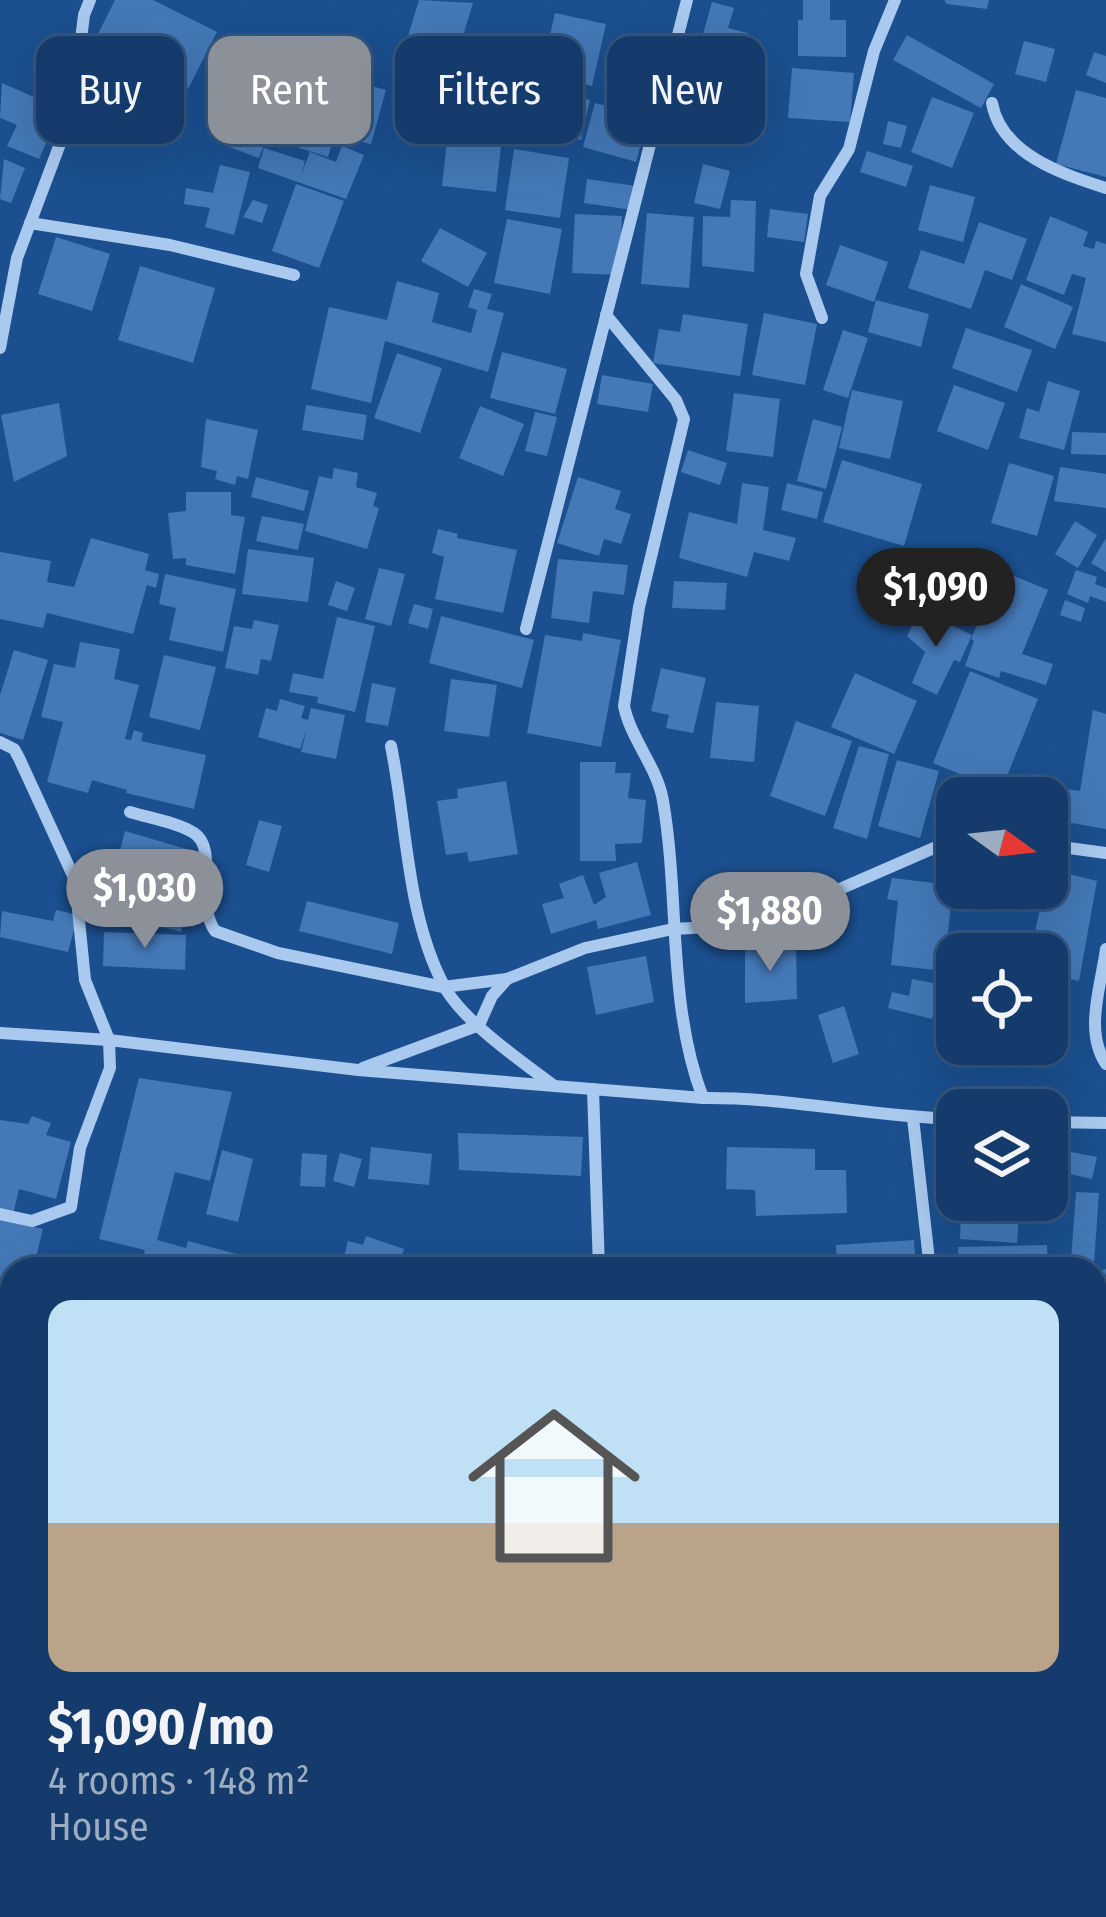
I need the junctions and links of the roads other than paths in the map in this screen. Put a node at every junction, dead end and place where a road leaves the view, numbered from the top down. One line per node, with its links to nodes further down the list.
1 (90, 0): 6 (street)
2 (688, 0): 8 (street)
3 (895, 0): 9 (street)
4 (992, 103): 5 (street)
5 (1106, 188)
6 (30, 223): 7 (street); 10 (street)
7 (294, 274)
8 (606, 315): 11 (street); 18 (street)
9 (822, 317)
10 (0, 348)
11 (526, 629)
12 (0, 742): 24 (street)
13 (391, 746): 21 (street)
14 (130, 812): 21 (street)
15 (936, 847): 18 (street)
16 (1068, 848): 17 (street)
17 (1106, 853)
18 (674, 929): 20 (street); 29 (street)
19 (1106, 949): 25 (street)
20 (507, 979): 21 (street); 22 (street)
21 (443, 987): 22 (street)
22 (479, 1025): 26 (street); 27 (street)
23 (0, 1033): 24 (street)
24 (110, 1040): 26 (street); 34 (street)
25 (1106, 1064)
26 (358, 1070): 27 (street)
27 (554, 1086): 28 (street)
28 (593, 1089): 29 (street); 35 (street)
29 (703, 1098): 30 (street)
30 (913, 1118): 31 (street); 36 (street)
31 (936, 1119)
32 (1068, 1122): 33 (street)
33 (1106, 1123)
34 (0, 1214)
35 (599, 1257)
36 (929, 1257)

